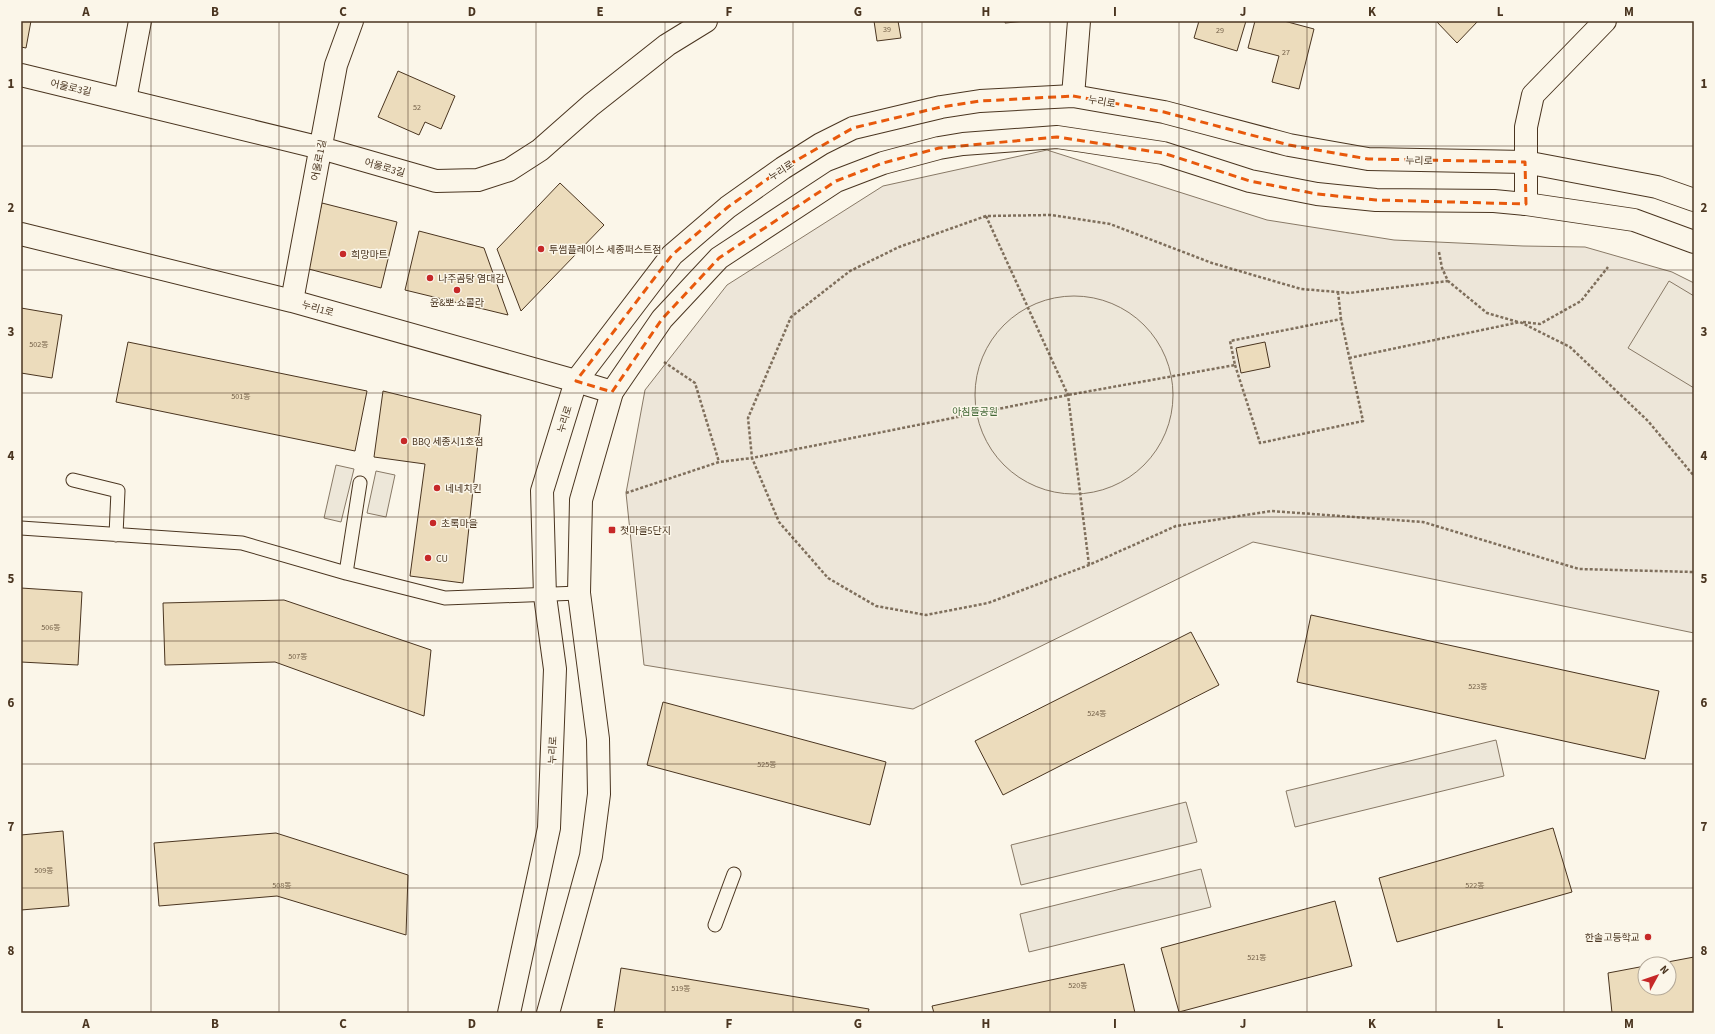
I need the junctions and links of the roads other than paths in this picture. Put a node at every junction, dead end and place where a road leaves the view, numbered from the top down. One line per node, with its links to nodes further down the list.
1 (140, 21): 8 (street)
2 (352, 21): 9 (street, 어울로1길)
3 (706, 21): 9 (street, 어울로3길)
4 (1079, 21): 7 (street)
5 (1605, 21): 10 (street)
6 (21, 75): 8 (street, 어울로3길)
7 (1073, 96): 10 (street, 누리로); 16 (street, 누리로)
8 (125, 100): 9 (street, 어울로3길)
9 (321, 148): 15 (street, 어울로1길)
10 (1525, 162): 11 (street, 누리로); 12 (street)
11 (1694, 200)
12 (1526, 204): 14 (street); 17 (street)
13 (21, 234): 15 (street, 누리1로)
14 (1694, 242)
15 (292, 301): 16 (street, 누리1로)
16 (576, 381): 17 (street, 누리1로); 24 (street, 누리로)
17 (612, 392): 23 (street)
18 (73, 480): 21 (lane)
19 (360, 484): 22 (lane)
20 (21, 528): 21 (lane)
21 (116, 535): 22 (lane)
22 (346, 573): 24 (lane)
23 (580, 593): 24 (lane); 28 (street)
24 (545, 596): 27 (street, 누리로)
25 (734, 874): 26 (lane)
26 (715, 925)
27 (509, 1013)
28 (548, 1013)

